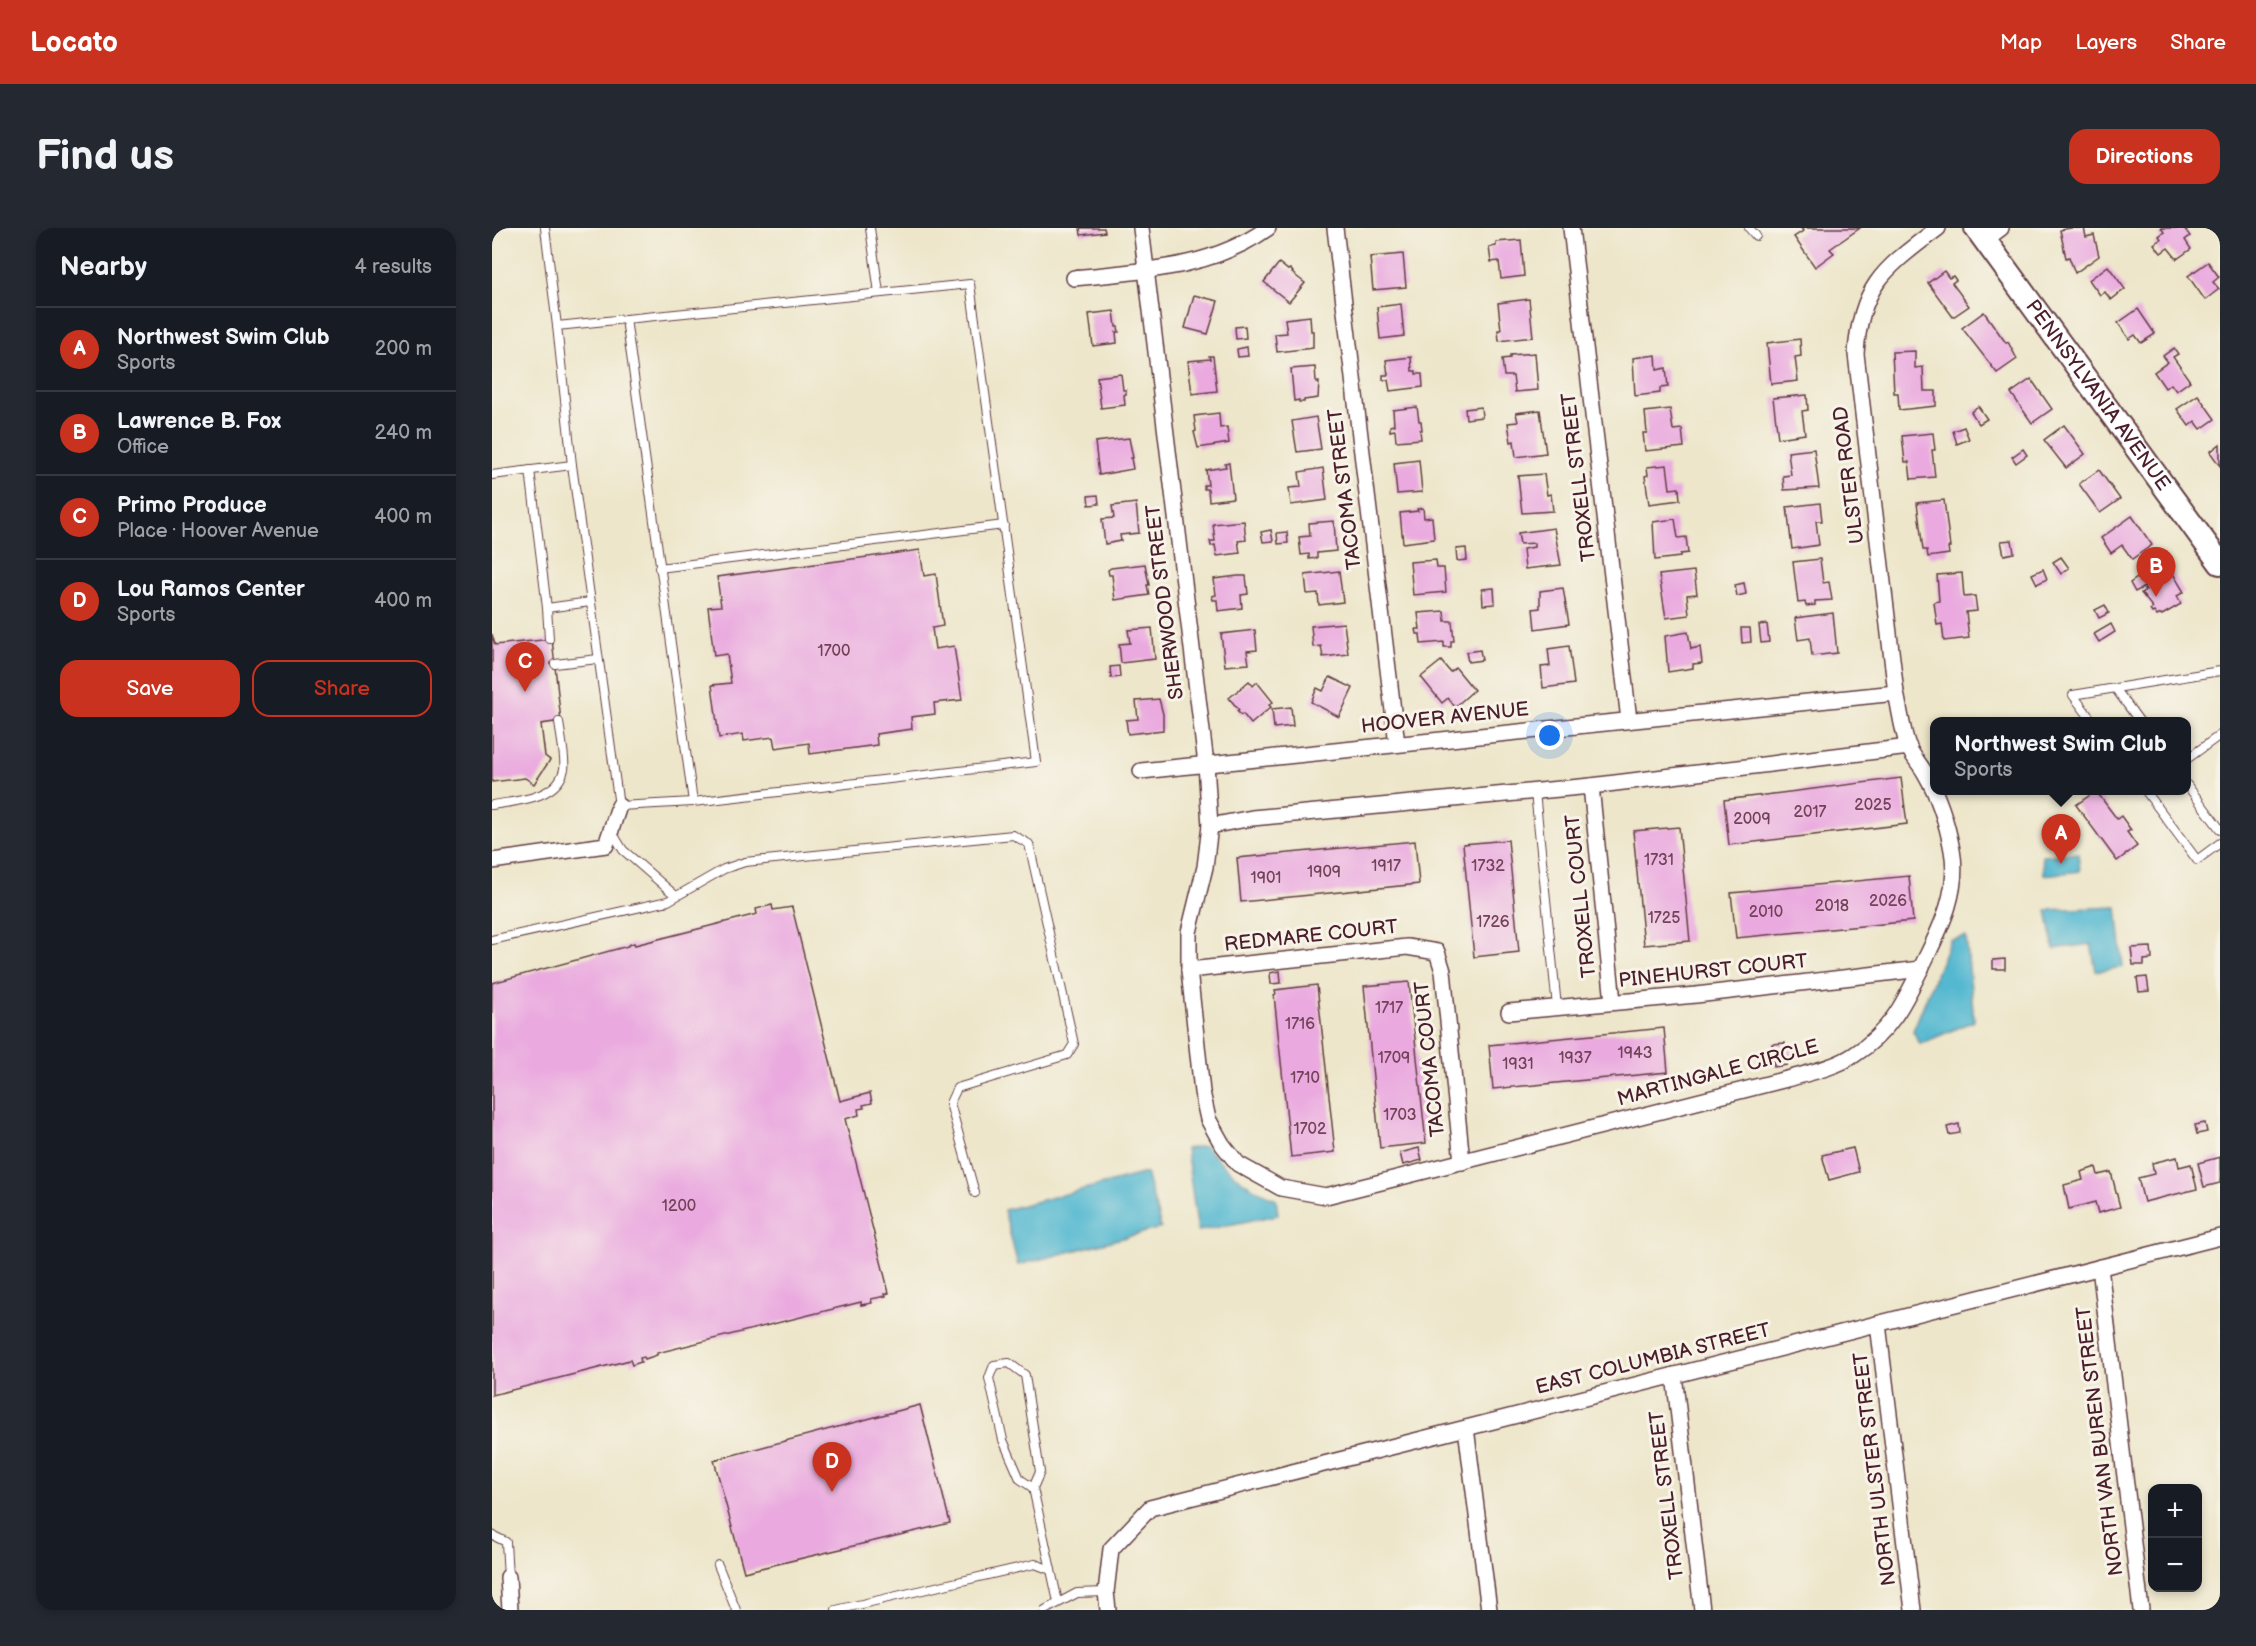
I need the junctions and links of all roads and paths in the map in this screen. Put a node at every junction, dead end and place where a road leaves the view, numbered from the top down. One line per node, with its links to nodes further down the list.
1 (545, 228): 15 (lane)
2 (870, 228): 13 (lane)
3 (1140, 228): 11 (street, SHERWOOD STREET)
4 (1268, 228): 11 (street)
5 (1335, 228): 35 (street, TACOMA STREET)
6 (1571, 228): 32 (street, TROXELL STREET)
7 (1749, 228): 10 (lane)
8 (1938, 228): 29 (street, ULSTER ROAD)
9 (1987, 232): 20 (street, PENNSYLVANIA AVENUE)
10 (1756, 236)
11 (1146, 270): 12 (street); 38 (street, SHERWOOD STREET)
12 (1074, 278)
13 (879, 293): 14 (lane); 19 (lane)
14 (626, 320): 15 (lane); 21 (lane)
15 (557, 326): 16 (lane)
16 (573, 465): 17 (lane); 22 (lane)
17 (530, 470): 18 (lane); 23 (lane)
18 (492, 475)
19 (1004, 525): 21 (lane); 46 (lane)
20 (2220, 563)
21 (659, 568): 46 (lane)
22 (591, 602): 23 (lane); 25 (lane)
23 (547, 608): 24 (lane)
24 (549, 639)
25 (598, 659): 26 (lane); 48 (lane)
26 (555, 664)
27 (2220, 671): 28 (lane)
28 (2115, 687): 30 (lane); 31 (lane)
29 (1896, 693): 32 (street, HOOVER AVENUE); 36 (street, ULSTER ROAD)
30 (2089, 717)
31 (2136, 717)
32 (1629, 720): 35 (street, HOOVER AVENUE)
33 (559, 722): 47 (lane)
34 (2220, 735): 37 (lane)
35 (1397, 744): 38 (street, HOOVER AVENUE)
36 (1909, 747): 40 (street, MARTINGALE CIRCLE); 41 (street)
37 (2191, 756)
38 (1206, 764): 39 (street, HOOVER AVENUE); 49 (street, SHERWOOD STREET)
39 (1141, 771)
40 (1930, 784)
41 (1591, 786): 43 (street); 59 (street, TROXELL COURT)
42 (2191, 789): 50 (lane)
43 (1535, 792): 49 (street); 60 (lane)
44 (1936, 795): 57 (street, MARTINGALE CIRCLE)
45 (2149, 795): 52 (lane)
46 (693, 802): 48 (lane)
47 (492, 805)
48 (619, 806): 51 (street)
49 (1210, 826): 58 (street, SHERWOOD STREET)
50 (2220, 829)
51 (612, 832): 53 (street); 54 (lane)
52 (2220, 843)
53 (492, 861)
54 (676, 897): 55 (lane); 63 (lane)
55 (492, 940)
56 (1437, 952): 58 (street, REDMARE COURT); 62 (street, TACOMA COURT)
57 (1921, 969): 59 (street, PINEHURST COURT); 62 (street, MARTINGALE CIRCLE)
58 (1189, 970): 62 (street, MARTINGALE CIRCLE)
59 (1613, 1002): 60 (street, PINEHURST COURT)
60 (1557, 1007): 61 (street, PINEHURST COURT)
61 (1509, 1012)
62 (1462, 1162)
63 (975, 1193)
64 (2220, 1237): 65 (street, EAST COLUMBIA STREET)
65 (2100, 1267): 66 (street, EAST COLUMBIA STREET); 84 (street, NORTH VAN BUREN STREET)
66 (1878, 1324): 67 (street, EAST COLUMBIA STREET); 83 (street, NORTH ULSTER STREET)
67 (1674, 1375): 68 (street, EAST COLUMBIA STREET); 82 (street, TROXELL STREET)
68 (1466, 1428): 74 (street, EAST COLUMBIA STREET); 81 (street)
69 (1033, 1488): 69 (lane); 72 (lane)
70 (492, 1535): 73 (lane)
71 (718, 1566): 77 (lane)
72 (1050, 1569): 75 (lane); 78 (lane)
73 (508, 1577): 76 (street)
74 (1106, 1592): 75 (lane); 80 (street)
75 (1058, 1602): 79 (lane)
76 (510, 1610)
77 (736, 1610)
78 (836, 1610)
79 (1045, 1610)
80 (1108, 1610)
81 (1489, 1610)
82 (1702, 1610)
83 (1913, 1610)
84 (2141, 1610)

